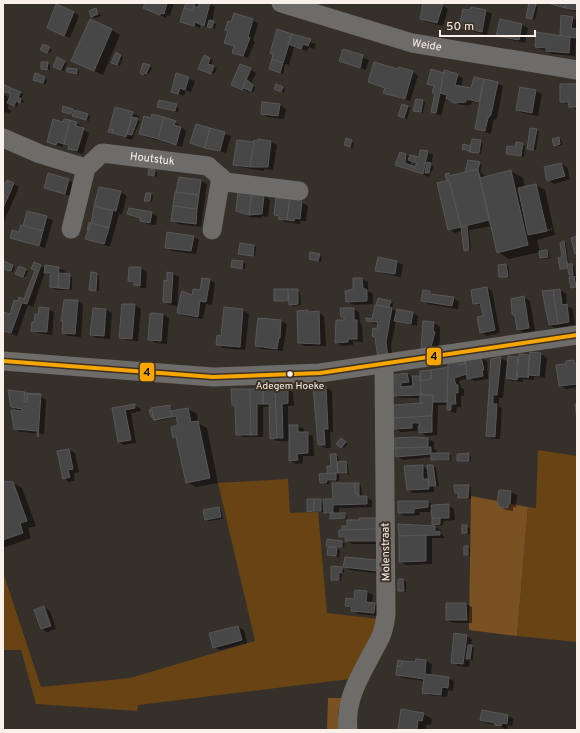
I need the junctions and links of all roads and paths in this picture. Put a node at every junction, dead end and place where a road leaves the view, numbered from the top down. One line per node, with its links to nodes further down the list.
1 (281, 3): 2 (street, Weide)
2 (577, 70)
3 (3, 138): 4 (street)
4 (86, 168): 5 (street, Houtstuk); 7 (street)
5 (221, 177): 6 (street, Houtstuk); 8 (street)
6 (299, 191)
7 (71, 228)
8 (212, 230)
9 (577, 335): 11 (street)
10 (3, 362): 11 (street)
11 (384, 365): 12 (street, Molenstraat)
12 (348, 730)

